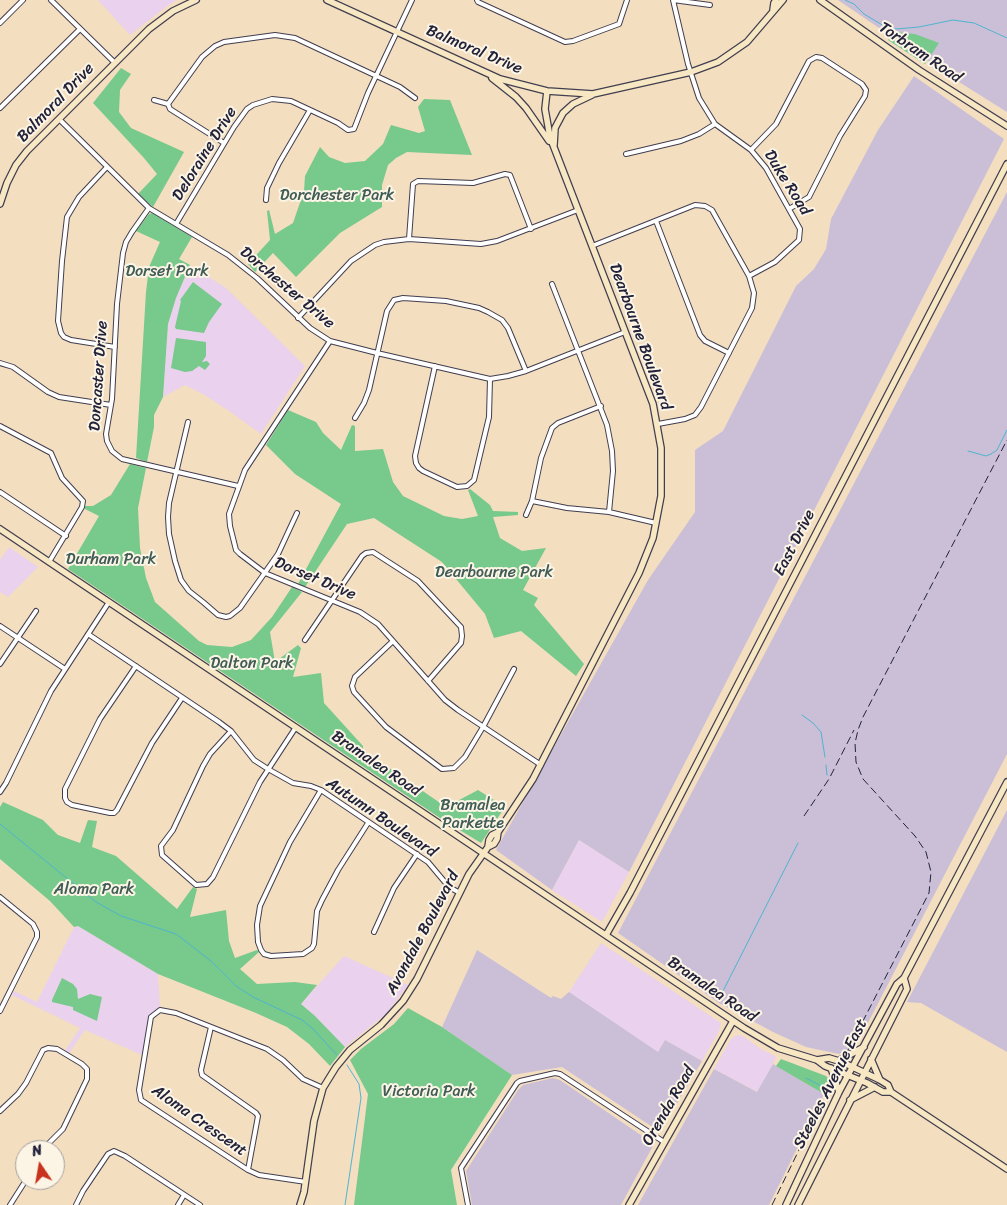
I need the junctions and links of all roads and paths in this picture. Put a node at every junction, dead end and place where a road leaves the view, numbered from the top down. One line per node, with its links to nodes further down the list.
1 (23, 0): 14 (street)
2 (51, 0): 15 (street)
3 (196, 0): 17 (street, Balmoral Drive)
4 (327, 0): 16 (street, Balmoral Drive)
5 (412, 0): 16 (street, Deloraine Drive)
6 (477, 0): 7 (street)
7 (627, 0)
8 (673, 0): 12 (street); 18 (street, Duke Road)
9 (776, 0): 13 (street, Balmoral Drive)
10 (783, 0): 13 (street, Balmoral Drive)
11 (820, 0): 30 (street, Torbram Road)
12 (710, 5)
13 (773, 10): 18 (street, Balmoral Drive)
14 (0, 23)
15 (80, 29): 17 (street); 26 (street)
16 (398, 32): 19 (street, Balmoral Drive); 20 (street, Deloraine Drive)
17 (114, 63): 28 (street, Balmoral Drive)
18 (690, 72): 22 (street, Balmoral Drive); 29 (street, Duke Road)
19 (486, 73): 21 (street, Balmoral Drive); 32 (street)
20 (376, 76): 23 (street); 25 (street); 27 (street, Deloraine Drive)
21 (547, 91): 22 (street, Balmoral Drive); 32 (street, Dearbourne Boulevard)
22 (593, 94): 32 (street)
23 (415, 98)
24 (154, 100): 25 (street)
25 (168, 104): 31 (street)
26 (0, 108)
27 (310, 110): 31 (street, Deloraine Drive); 37 (street)
28 (59, 119): 36 (street, Dorchester Drive); 38 (street, Balmoral Drive)
29 (715, 124): 33 (street, Duke Road); 34 (street)
30 (1007, 126)
31 (224, 143): 43 (street, Deloraine Drive)
32 (554, 150): 41 (street, Dearbourne Boulevard)
33 (751, 150): 40 (street, Duke Road); 40 (street)
34 (626, 154)
35 (1007, 164): 106 (street, East Drive)
36 (108, 167): 39 (street, Dorchester Drive); 52 (street)
37 (266, 200)
38 (0, 204)
39 (149, 208): 43 (street, Dorchester Drive); 52 (street, Doncaster Drive)
40 (790, 209): 47 (street, Duke Road)
41 (578, 210): 44 (street); 46 (street, Dearbourne Boulevard)
42 (656, 221): 46 (street); 47 (street); 55 (street)
43 (176, 224): 49 (street, Dorchester Drive)
44 (531, 228): 45 (street); 45 (street)
45 (409, 239): 49 (street)
46 (592, 246): 50 (street, Dearbourne Boulevard)
47 (749, 276): 55 (street)
48 (552, 284): 53 (street)
49 (298, 318): 51 (street, Dorchester Drive)
50 (625, 332): 53 (street, Dorchester Drive); 64 (street, Dearbourne Boulevard)
51 (330, 341): 54 (street, Dorchester Drive); 67 (street, Dorset Drive)
52 (115, 347): 60 (street, Doncaster Drive)
53 (579, 350): 58 (street, Dorchester Drive); 61 (street)
54 (377, 353): 57 (street, Dorchester Drive); 58 (street); 62 (street)
55 (729, 353): 64 (street)
56 (0, 363): 60 (street)
57 (435, 366): 59 (street, Dorchester Drive); 59 (street)
58 (526, 371): 59 (street, Dorchester Drive)
59 (490, 379)
60 (111, 405): 66 (street, Doncaster Drive)
61 (601, 406): 69 (street); 70 (street)
62 (355, 418)
63 (188, 422): 66 (street)
64 (658, 424): 73 (street, Dearbourne Boulevard)
65 (0, 427): 75 (street)
66 (176, 472): 67 (street, Doncaster Drive); 77 (street)
67 (238, 486): 77 (street, Dorset Drive)
68 (0, 492): 75 (street)
69 (532, 501): 70 (street); 72 (street)
70 (609, 512): 73 (street)
71 (297, 513): 77 (street)
72 (526, 516)
73 (656, 523): 95 (street, Dearbourne Boulevard)
74 (0, 529): 76 (street, Bramalea Road)
75 (66, 536): 76 (street)
76 (49, 562): 79 (street, Bramalea Road)
77 (266, 573): 78 (street, Dorset Drive)
78 (331, 600): 84 (street); 85 (street, Dorset Drive); 90 (street)
79 (109, 602): 82 (street); 92 (street, Bramalea Road)
80 (36, 611): 83 (street)
81 (0, 626): 83 (street)
82 (88, 634): 87 (street, Autumn Boulevard); 89 (street)
83 (18, 637): 86 (street); 89 (street)
84 (305, 640)
85 (393, 641): 90 (street, Dorset Drive); 93 (street)
86 (0, 664)
87 (136, 666): 91 (street, Autumn Boulevard); 91 (street)
88 (514, 669): 93 (street)
89 (65, 670): 99 (street)
90 (428, 681): 93 (street, Dorset Drive)
91 (182, 698): 94 (street, Autumn Boulevard)
92 (296, 727): 96 (street); 102 (street, Bramalea Road)
93 (484, 727): 95 (street, Dorset Drive)
94 (230, 731): 96 (street, Autumn Boulevard); 96 (street)
95 (541, 765): 102 (street, Dearbourne Boulevard)
96 (268, 770): 98 (street, Autumn Boulevard)
97 (1007, 782): 107 (street, Steeles Avenue East)
98 (321, 790): 100 (street, Autumn Boulevard); 100 (street)
99 (0, 792)
100 (368, 823): 101 (street, Autumn Boulevard)
101 (416, 854): 103 (street, Autumn Boulevard); 105 (street)
102 (484, 854): 103 (street, Avondale Boulevard); 106 (street, Bramalea Road)
103 (460, 893): 121 (street, Avondale Boulevard)
104 (0, 897): 108 (street)
105 (374, 932)
106 (606, 935): 109 (street, Bramalea Road)
107 (904, 978): 111 (street, Steeles Avenue East); 112 (street, Steeles Avenue East)
108 (0, 1011)
109 (733, 1021): 113 (street, Bramalea Road); 128 (street, Orenda Road)
110 (211, 1027): 121 (street, Aloma Crescent); 130 (street); 130 (street, Aloma Crescent)
111 (864, 1048): 114 (street); 116 (street, Steeles Avenue East)
112 (871, 1059): 117 (street, Steeles Avenue East); 120 (street)
113 (817, 1060): 114 (street, Bramalea Road); 115 (street, Bramalea Road)
114 (838, 1061): 116 (street, Bramalea Road)
115 (832, 1068): 118 (street, Bramalea Road); 123 (street)
116 (853, 1068): 117 (street, Bramalea Road); 118 (street, Steeles Avenue East)
117 (864, 1072): 119 (street, Steeles Avenue East); 120 (street, Bramalea Road)
118 (849, 1075): 119 (street, Bramalea Road); 123 (street, Steeles Avenue East)
119 (860, 1080): 122 (street, Bramalea Road); 125 (street, Steeles Avenue East)
120 (880, 1080): 124 (street, Bramalea Road)
121 (323, 1088): 131 (street, Avondale Boulevard)
122 (875, 1088): 124 (street, Bramalea Road); 125 (street)
123 (840, 1092): 141 (street, Steeles Avenue East)
124 (891, 1092): 129 (street, Bramalea Road)
125 (850, 1100): 142 (street, Steeles Avenue East)
126 (0, 1111): 127 (street)
127 (52, 1140)
128 (664, 1142): 139 (street); 140 (street, Orenda Road)
129 (1007, 1169)
130 (248, 1170): 131 (street, Aloma Crescent)
131 (306, 1182): 138 (street, Avondale Boulevard)
132 (20, 1190): 134 (street)
133 (184, 1195): 135 (street); 136 (street); 137 (street)
134 (10, 1205)
135 (76, 1205)
136 (178, 1205)
137 (200, 1205)
138 (300, 1205)
139 (468, 1205)
140 (630, 1205)
141 (786, 1205)
142 (798, 1205)

